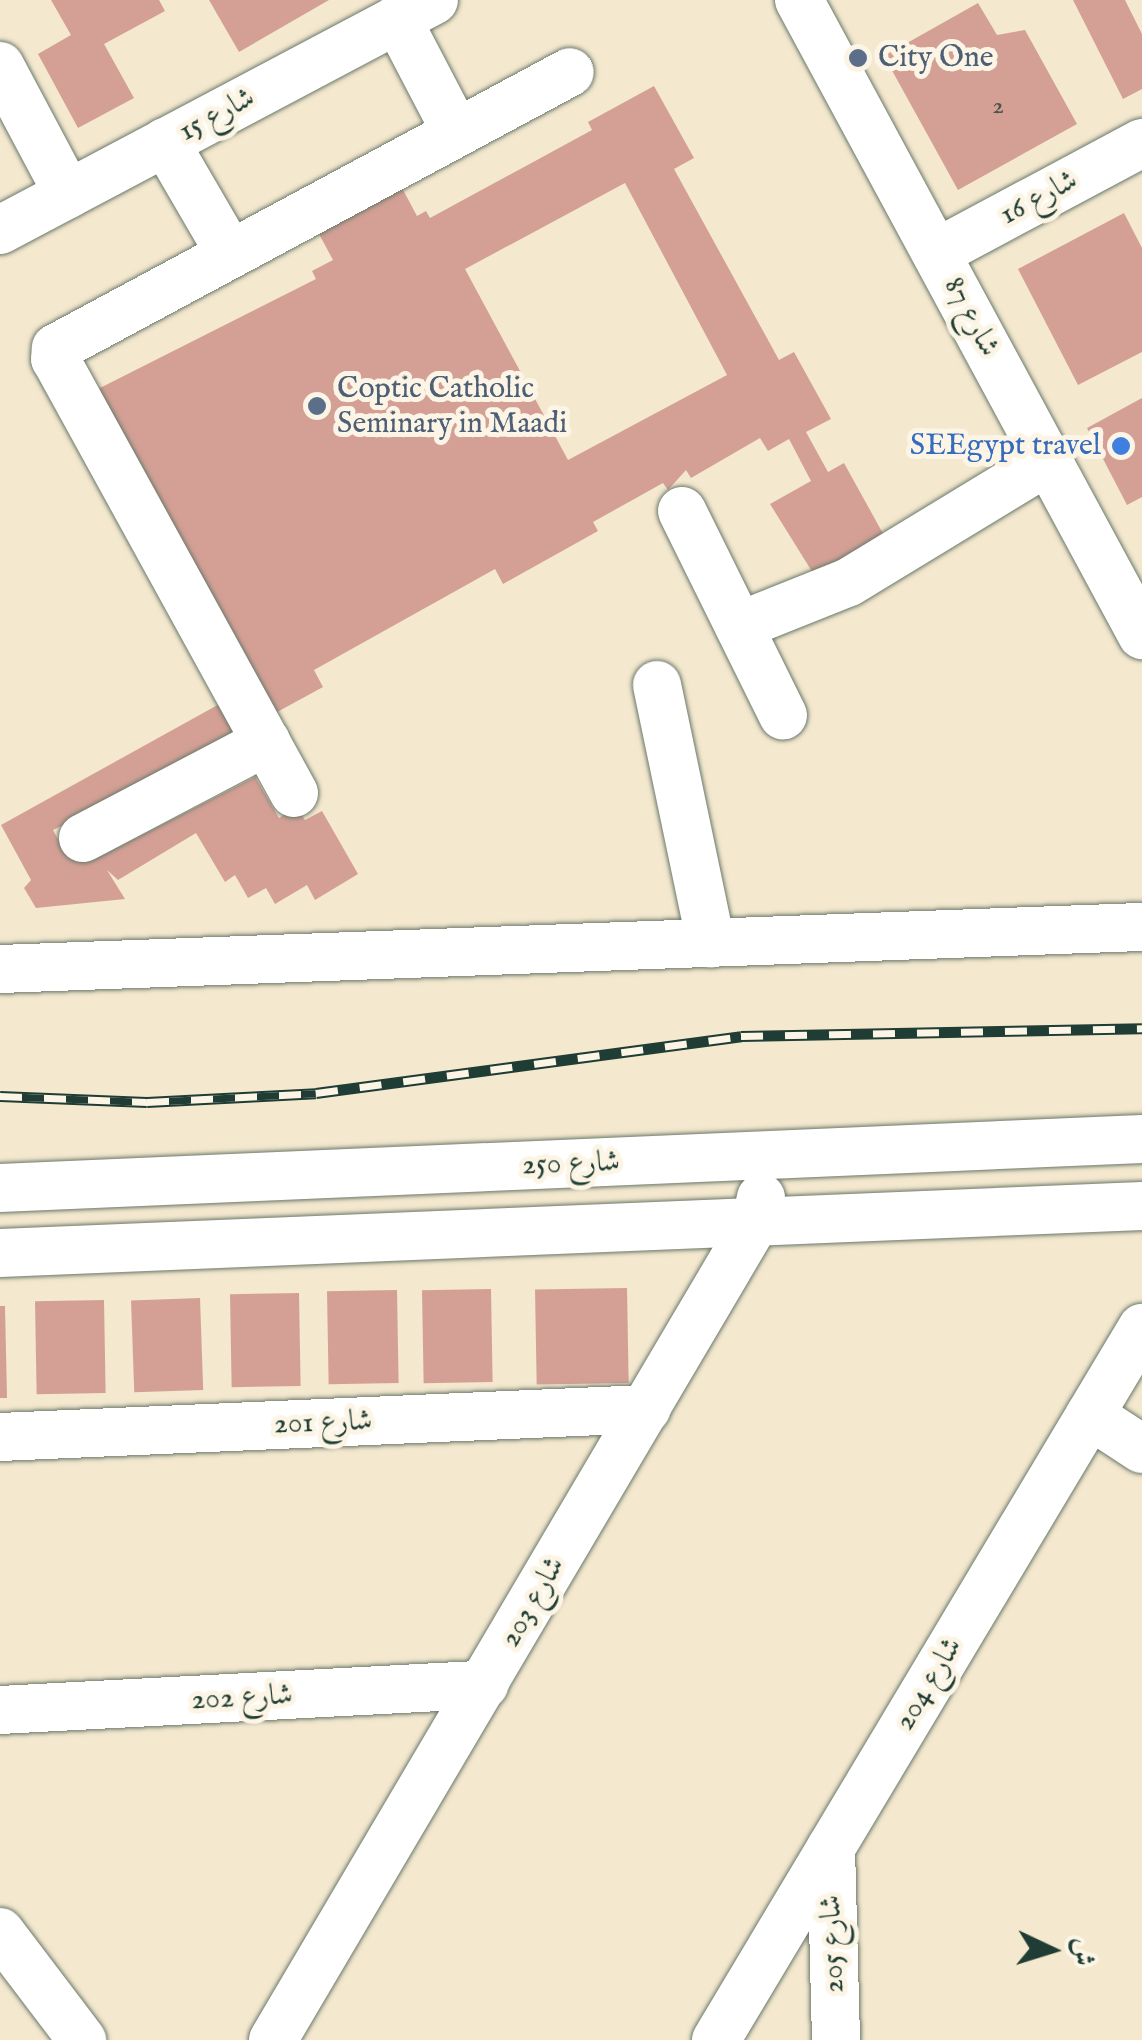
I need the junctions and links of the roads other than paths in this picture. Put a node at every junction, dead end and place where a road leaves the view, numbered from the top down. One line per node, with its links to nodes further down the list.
1 (799, 0): 11 (street, شارع 87)
2 (415, 10): 5 (street); 6 (street, شارع 15)
3 (0, 66): 8 (street)
4 (570, 72): 5 (street)
5 (456, 132): 10 (street)
6 (165, 142): 8 (street, شارع 15); 10 (street)
7 (1142, 143): 11 (street, شارع 16)
8 (68, 194): 9 (street, شارع 15)
9 (0, 230)
10 (230, 252): 18 (street)
11 (936, 253): 12 (street, شارع 87)
12 (1048, 461): 14 (street); 15 (street, شارع 87)
13 (682, 511): 14 (street)
14 (739, 626): 17 (street)
15 (1142, 635)
16 (657, 685): 22 (street)
17 (783, 715)
18 (266, 742): 19 (street); 20 (street)
19 (294, 793)
20 (83, 838)
21 (1142, 927): 22 (street)
22 (711, 943): 23 (street)
23 (0, 969)
24 (1142, 1139): 25 (street, شارع 250)
25 (771, 1156): 26 (street, شارع 250); 28 (street, شارع 203)
26 (0, 1188)
27 (1142, 1206): 28 (street)
28 (756, 1221): 29 (street); 31 (street, شارع 203)
29 (0, 1253)
30 (1142, 1328): 32 (street, شارع 204)
31 (646, 1409): 33 (street, شارع 201); 35 (street, شارع 203)
32 (1090, 1415): 34 (street); 37 (street, شارع 204)
33 (0, 1436)
34 (1142, 1448)
35 (484, 1686): 36 (street, شارع 202); 40 (street, شارع 203)
36 (0, 1710)
37 (831, 1848): 41 (street, شارع 204); 42 (street, شارع 205)
38 (0, 1932): 39 (street)
39 (82, 2040)
40 (273, 2040)
41 (716, 2040)
42 (836, 2040)

